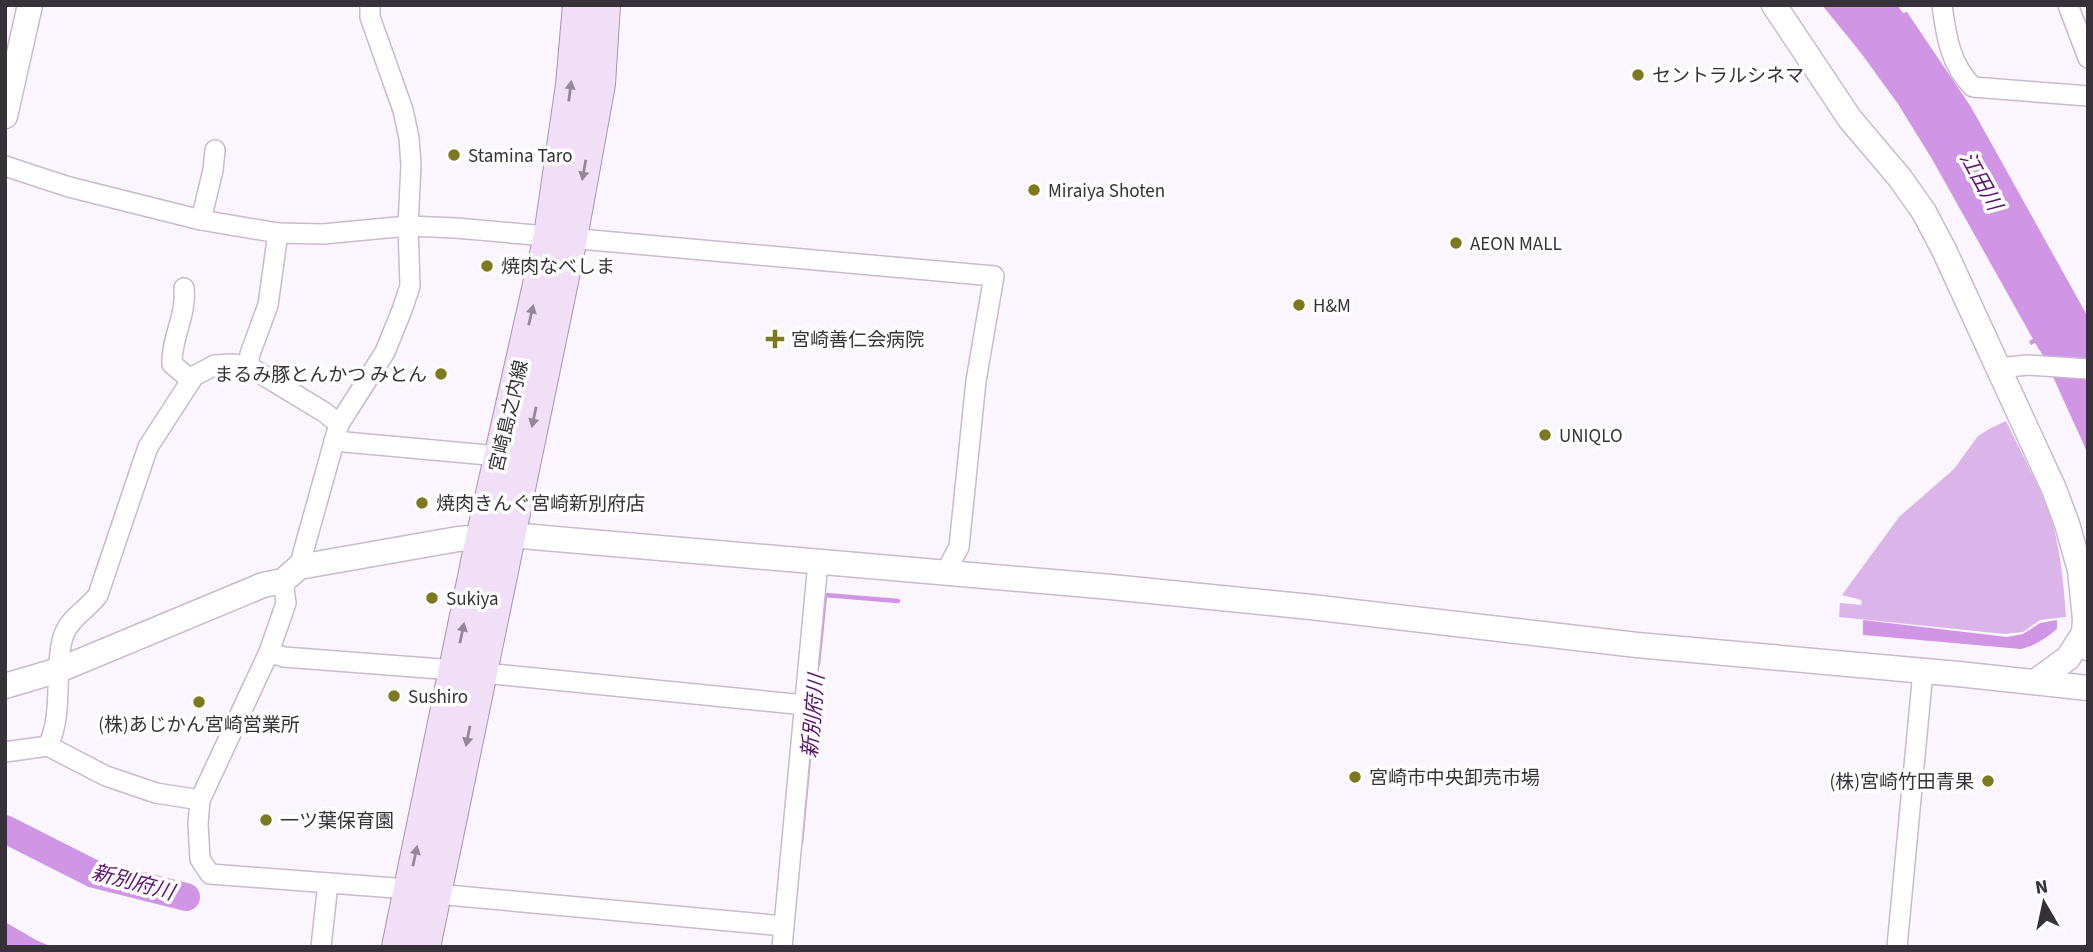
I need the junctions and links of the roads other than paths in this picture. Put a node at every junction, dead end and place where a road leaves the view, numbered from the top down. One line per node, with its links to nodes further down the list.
1 (30, 5): 10 (street)
2 (370, 5): 14 (street)
3 (578, 5): 16 (main road, 宮崎島之内線, one-way to 3)
4 (605, 5): 16 (main road, 宮崎島之内線, one-way to 16)
5 (1774, 5): 19 (street)
6 (1941, 5): 9 (street)
7 (2068, 5): 8 (street)
8 (2088, 58)
9 (2088, 96)
10 (5, 116)
11 (215, 150): 13 (street)
12 (5, 166): 13 (street)
13 (201, 220): 15 (street)
14 (408, 226): 15 (street); 16 (street); 22 (street)
15 (278, 233): 18 (street)
16 (560, 237): 23 (main road, 宮崎島之内線, one-way to 16); 24 (main road, 宮崎島之内線, one-way to 24); 26 (street)
17 (184, 288): 21 (street)
18 (248, 366): 21 (street); 22 (street)
19 (1997, 368): 20 (street); 28 (street)
20 (2088, 369)
21 (191, 380): 30 (street)
22 (336, 433): 23 (street); 27 (street)
23 (499, 456): 24 (main road, 宮崎島之内線)
24 (496, 536): 25 (street); 27 (street); 31 (main road, 宮崎島之内線)
25 (818, 562): 26 (street); 36 (street)
26 (945, 573): 32 (street)
27 (291, 574): 29 (street); 30 (street)
28 (2086, 640): 33 (street)
29 (269, 652): 31 (street); 39 (street)
30 (59, 670): 34 (street); 37 (street)
31 (467, 671): 36 (street); 41 (main road, 宮崎島之内線)
32 (1923, 671): 33 (street); 47 (street)
33 (2035, 682): 35 (street)
34 (5, 686)
35 (2088, 688)
36 (805, 705): 42 (street)
37 (48, 746): 38 (street); 39 (street)
38 (5, 752)
39 (200, 800): 40 (street)
40 (328, 883): 41 (street); 43 (street)
41 (422, 892): 42 (street); 44 (main road, 宮崎島之内線); 45 (main road, 宮崎島之内線)
42 (784, 926): 46 (street)
43 (321, 947)
44 (397, 947)
45 (425, 947)
46 (782, 947)
47 (1897, 947)

